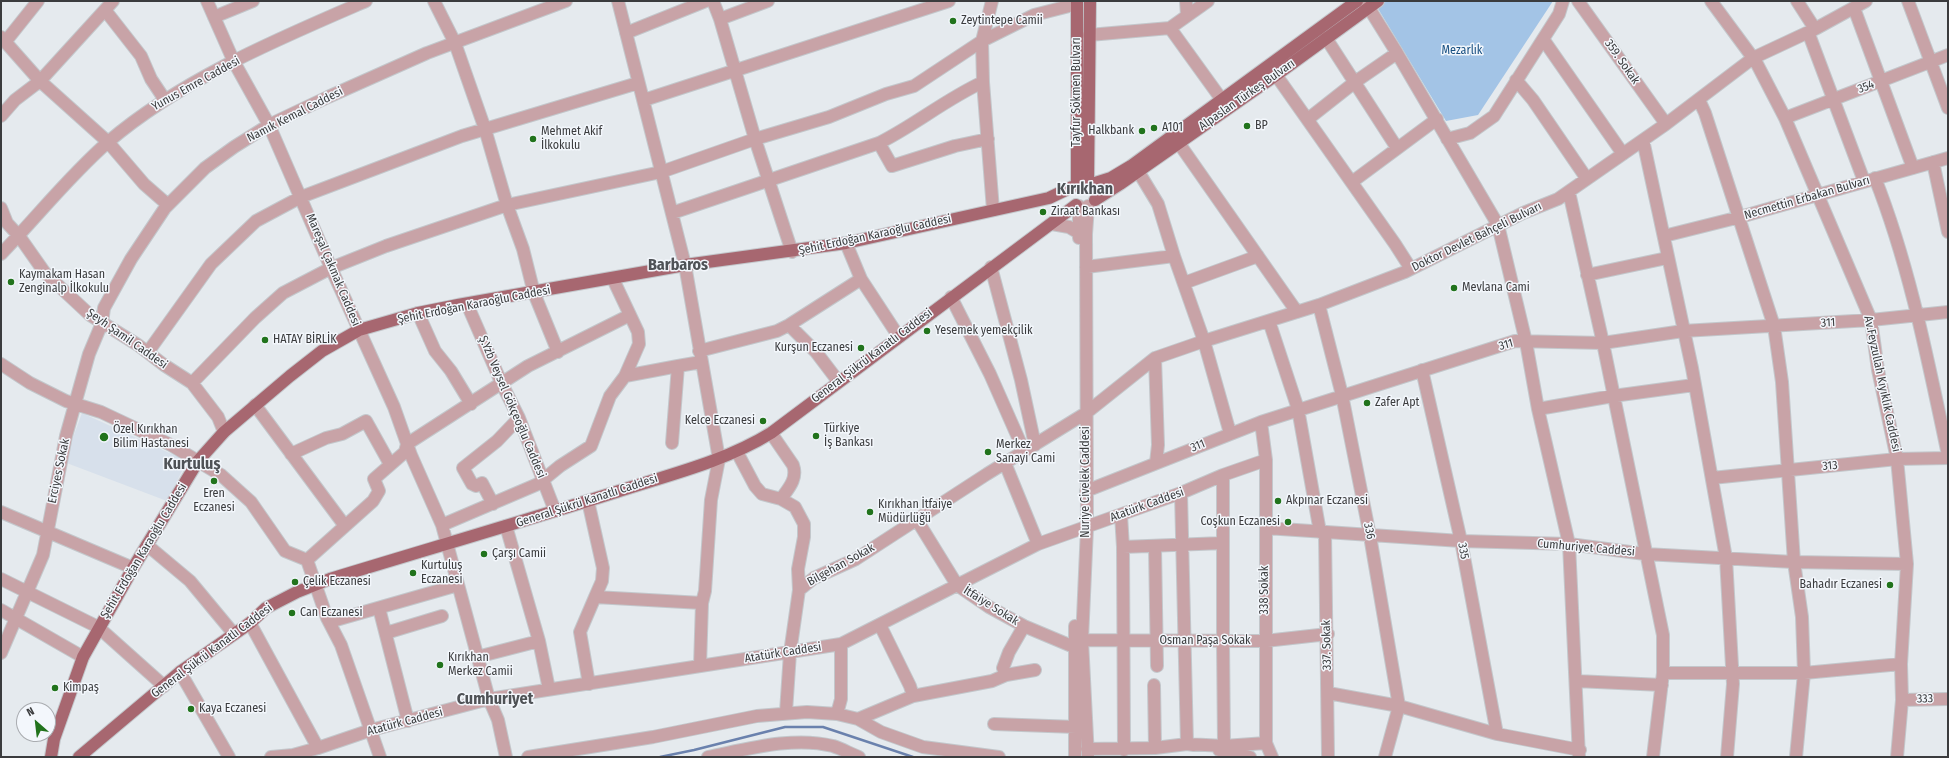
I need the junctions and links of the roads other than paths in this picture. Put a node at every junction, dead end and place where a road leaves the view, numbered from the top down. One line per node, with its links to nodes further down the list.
1 (38, 1): 36 (street)
2 (207, 1): 29 (street, Mareşal Çakmak Caddesi)
3 (253, 1): 29 (street)
4 (366, 1): 44 (street, Yunus Emre Caddesi)
5 (434, 1): 39 (street)
6 (566, 1): 39 (street, Namık Kemal Caddesi)
7 (618, 1): 32 (street)
8 (706, 1): 32 (street)
9 (713, 1): 30 (street)
10 (768, 1): 30 (street)
11 (948, 1): 45 (street)
12 (992, 1): 38 (street)
13 (1090, 1): 34 (main road, Tayfur Sökmen Bulvarı)
14 (1186, 1): 28 (street)
15 (1208, 1): 28 (street)
16 (1357, 1): 56 (main road, Alpaslan Türkeş Bulvarı)
17 (1563, 1): 37 (street)
18 (1578, 1): 63 (street, 359. Sokak)
19 (1711, 1): 42 (street, Av.Feyzullah Kıyıklık Caddesi)
20 (1797, 1): 33 (street)
21 (1866, 1): 27 (street, Doktor Devlet Bahçeli Bulvarı)
22 (1875, 1): 27 (street, Doktor Devlet Bahçeli Bulvarı)
23 (1908, 1): 43 (street)
24 (1077, 3): 38 (street); 84 (main road, Tayfur Sökmen Bulvarı)
25 (1369, 3): 35 (main road, Alpaslan Türkeş Bulvarı); 40 (street)
26 (109, 6): 47 (street); 54 (street)
27 (1856, 10): 33 (street, Doktor Devlet Bahçeli Bulvarı); 49 (street)
28 (1187, 15): 31 (street)
29 (214, 17): 44 (street, Mareşal Çakmak Caddesi)
30 (720, 19): 45 (street)
31 (1170, 28): 34 (street); 56 (street)
32 (626, 33): 52 (street)
33 (1812, 33): 42 (street, Doktor Devlet Bahçeli Bulvarı); 53 (street)
34 (1089, 35): 84 (main road, Tayfur Sökmen Bulvarı)
35 (1326, 38): 46 (main road, Alpaslan Türkeş Bulvarı); 51 (street)
36 (3, 39): 47 (street)
37 (1543, 39): 48 (street); 74 (street)
38 (982, 41): 50 (street); 66 (street)
39 (455, 43): 64 (street, Namık Kemal Caddesi); 65 (street)
40 (1397, 52): 51 (street); 62 (street)
41 (1948, 55): 43 (street, 354)
42 (1755, 60): 57 (street, Doktor Devlet Bahçeli Bulvarı); 60 (street, Av.Feyzullah Kıyıklık Caddesi)
43 (1931, 61): 49 (street, 354); 58 (street)
44 (234, 62): 54 (street, Yunus Emre Caddesi); 64 (street, Mareşal Çakmak Caddesi)
45 (735, 71): 55 (street); 66 (street)
46 (1276, 75): 61 (street); 71 (main road, Alpaslan Türkeş Bulvarı)
47 (40, 80): 59 (street); 70 (street)
48 (1516, 80): 68 (street); 80 (street)
49 (1882, 80): 53 (street, 354); 77 (street)
50 (983, 82): 67 (street); 72 (street)
51 (1355, 82): 61 (street); 73 (street)
52 (638, 83): 55 (street); 65 (street)
53 (1834, 98): 60 (street, 354); 82 (street)
54 (165, 100): 70 (street, Yunus Emre Caddesi)
55 (644, 100): 79 (street)
56 (1222, 100): 84 (main road, Alpaslan Türkeş Bulvarı)
57 (1699, 100): 63 (street, Doktor Devlet Bahçeli Bulvarı); 94 (street)
58 (1948, 108)
59 (1, 116)
60 (1784, 118): 86 (street, Av.Feyzullah Kıyıklık Caddesi)
61 (1308, 119): 83 (street)
62 (1437, 119): 68 (street); 73 (street)
63 (1666, 124): 69 (street, Doktor Devlet Bahçeli Bulvarı)
64 (270, 125): 87 (street, Mareşal Çakmak Caddesi); 89 (street, Namık Kemal Caddesi)
65 (485, 129): 87 (street); 90 (street)
66 (755, 139): 79 (street); 81 (street)
67 (988, 139): 72 (street); 92 (street)
68 (1447, 139): 96 (street)
69 (1643, 140): 74 (street, Doktor Devlet Bahçeli Bulvarı); 100 (street)
70 (108, 142): 89 (street); 99 (street, Yunus Emre Caddesi)
71 (1178, 142): 78 (main road, Alpaslan Türkeş Bulvarı); 105 (street)
72 (879, 143): 81 (street)
73 (1397, 148): 83 (street)
74 (1623, 154): 80 (street, Doktor Devlet Bahçeli Bulvarı)
75 (1948, 158): 76 (street, Necmettin Erbakan Bulvarı)
76 (1933, 162): 77 (street, Necmettin Erbakan Bulvarı); 97 (street)
77 (1913, 168): 82 (street, Necmettin Erbakan Bulvarı)
78 (1138, 171): 88 (main road, Alpaslan Türkeş Bulvarı); 104 (street)
79 (661, 172): 90 (street); 93 (street)
80 (1587, 179): 85 (street, Doktor Devlet Bahçeli Bulvarı)
81 (770, 180): 93 (street); 102 (street)
82 (1870, 180): 86 (street, Necmettin Erbakan Bulvarı); 124 (street)
83 (1352, 182): 111 (street)
84 (1082, 184): 88 (main road, Nuriye Civelek Caddesi); 88 (main road, Nuriye Civelek Caddesi); 92 (main road, Şehit Erdoğan Karaoğlu Caddesi)
85 (1569, 192): 96 (street, Doktor Devlet Bahçeli Bulvarı); 112 (street)
86 (1817, 194): 94 (street, Necmettin Erbakan Bulvarı); 125 (street, Av.Feyzullah Kıyıklık Caddesi)
87 (302, 197): 110 (street, Mareşal Çakmak Caddesi); 136 (street)
88 (1084, 204): 95 (main road, General Şükrü Kanatlı Caddesi); 98 (street, Nuriye Civelek Caddesi); 109 (street, Nuriye Civelek Caddesi)
89 (168, 205): 127 (street, Namık Kemal Caddesi)
90 (507, 205): 110 (street); 116 (street)
91 (1, 208): 99 (street, Şeyh Şamil Caddesi)
92 (993, 210): 101 (main road, Şehit Erdoğan Karaoğlu Caddesi)
93 (672, 212): 107 (street)
94 (1740, 217): 100 (street, Necmettin Erbakan Bulvarı); 129 (street)
95 (1052, 224): 98 (street); 108 (main road, General Şükrü Kanatlı Caddesi)
96 (1498, 225): 111 (street, Doktor Devlet Bahçeli Bulvarı); 134 (street)
97 (1948, 232)
98 (1079, 233): 155 (street, Nuriye Civelek Caddesi)
99 (19, 236): 103 (street, Yunus Emre Caddesi); 127 (street, Şeyh Şamil Caddesi)
100 (1664, 236): 106 (street)
101 (846, 243): 102 (main road, Şehit Erdoğan Karaoğlu Caddesi); 114 (street)
102 (792, 252): 107 (main road, Şehit Erdoğan Karaoğlu Caddesi)
103 (1, 254)
104 (1174, 256): 109 (street); 115 (street)
105 (1258, 256): 115 (street); 120 (street)
106 (1667, 258): 112 (street); 131 (street)
107 (685, 265): 113 (main road, Şehit Erdoğan Karaoğlu Caddesi); 138 (street)
108 (991, 267): 117 (main road, General Şükrü Kanatlı Caddesi); 163 (street)
109 (1086, 267): 155 (street, Nuriye Civelek Caddesi)
110 (331, 268): 130 (street, Mareşal Çakmak Caddesi); 146 (street)
111 (1411, 269): 119 (street, Doktor Devlet Bahçeli Bulvarı)
112 (1587, 275): 135 (street)
113 (613, 279): 116 (main road, Şehit Erdoğan Karaoğlu Caddesi); 123 (street)
114 (861, 279): 128 (street); 132 (street)
115 (1184, 283): 133 (street)
116 (534, 293): 118 (main road, Şehit Erdoğan Karaoğlu Caddesi); 137 (street)
117 (951, 297): 132 (main road, General Şükrü Kanatlı Caddesi); 164 (street)
118 (467, 304): 122 (main road, Şehit Erdoğan Karaoğlu Caddesi); 145 (street, Ş.Yzb Veysel Gökçeoğlu Caddesi)
119 (1319, 305): 120 (street, Doktor Devlet Bahçeli Bulvarı); 148 (street, 336)
120 (1296, 312): 126 (street, Doktor Devlet Bahçeli Bulvarı)
121 (1948, 312): 124 (street, 311)
122 (418, 313): 130 (main road, Şehit Erdoğan Karaoğlu Caddesi); 151 (street)
123 (630, 315): 137 (street); 143 (street)
124 (1918, 316): 125 (street, 311); 167 (street)
125 (1871, 320): 129 (street, 311); 170 (street, Av.Feyzullah Kıyıklık Caddesi)
126 (1269, 321): 133 (street, Doktor Devlet Bahçeli Bulvarı); 153 (street, 337. Sokak)
127 (102, 323): 136 (street, Şeyh Şamil Caddesi); 150 (street, Erciyes Sokak)
128 (789, 325): 138 (street); 144 (street)
129 (1774, 326): 131 (street, 311); 176 (street)
130 (359, 330): 152 (main road, Şehit Erdoğan Karaoğlu Caddesi); 162 (street, Mareşal Çakmak Caddesi)
131 (1683, 331): 135 (street, 311); 147 (street)
132 (899, 337): 144 (main road, General Şükrü Kanatlı Caddesi)
133 (1204, 340): 139 (street, Doktor Devlet Bahçeli Bulvarı); 160 (street)
134 (1526, 342): 135 (street, 311); 142 (street, 311); 154 (street)
135 (1603, 342): 149 (street)
136 (148, 352): 146 (street, Şeyh Şamil Caddesi)
137 (558, 352): 145 (street)
138 (700, 357): 141 (street); 169 (street)
139 (1155, 358): 155 (street, Doktor Devlet Bahçeli Bulvarı); 174 (street)
140 (1, 364): 150 (street)
141 (678, 366): 143 (street); 161 (street)
142 (1422, 370): 148 (street, 311); 197 (street, 335)
143 (625, 376): 179 (street)
144 (838, 381): 159 (main road, General Şükrü Kanatlı Caddesi)
145 (501, 382): 151 (street); 156 (street, Ş.Yzb Veysel Gökçeoğlu Caddesi)
146 (192, 383): 158 (street, Şeyh Şamil Caddesi)
147 (1694, 385): 149 (street); 178 (street)
148 (1342, 395): 153 (street, 311); 196 (street, 336)
149 (1613, 396): 154 (street); 206 (street)
150 (76, 404): 172 (street); 194 (street, Erciyes Sokak)
151 (470, 404): 162 (street)
152 (255, 406): 158 (main road, Şehit Erdoğan Karaoğlu Caddesi); 166 (street)
153 (1298, 409): 157 (street, 311); 195 (street, 337. Sokak)
154 (1538, 409): 201 (street)
155 (1083, 415): 163 (street, Bilgehan Sokak); 180 (street, Nuriye Civelek Caddesi); 192 (street, Nuriye Civelek Caddesi)
156 (519, 418): 179 (street, Ş.Yzb Veysel Gökçeoğlu Caddesi); 184 (street)
157 (1261, 422): 160 (street, 311); 171 (street, 338 Sokak)
158 (224, 432): 172 (main road, Şehit Erdoğan Karaoğlu Caddesi)
159 (771, 433): 165 (main road, General Şükrü Kanatlı Caddesi); 182 (street)
160 (1230, 433): 174 (street, 311)
161 (672, 443)
162 (407, 444): 175 (street); 189 (street, Mareşal Çakmak Caddesi)
163 (1035, 445): 164 (street, Bilgehan Sokak)
164 (1024, 451): 173 (street, Bilgehan Sokak)
165 (737, 452): 169 (main road, General Şükrü Kanatlı Caddesi); 182 (street)
166 (291, 454): 175 (street); 190 (street)
167 (1948, 455)
168 (1948, 458): 170 (street, 313)
169 (718, 459): 183 (main road, General Şükrü Kanatlı Caddesi); 219 (street)
170 (1897, 459): 176 (street, 313); 210 (street, Av.Feyzullah Kıyıklık Caddesi)
171 (1266, 460): 177 (street, Atatürk Caddesi); 193 (street, 338 Sokak)
172 (198, 461): 202 (main road, Şehit Erdoğan Karaoğlu Caddesi); 208 (street)
173 (1005, 463): 188 (street, Bilgehan Sokak); 200 (street)
174 (1156, 463): 180 (street, 311)
175 (390, 464): 190 (street)
176 (1789, 469): 178 (street, 313); 209 (street)
177 (1223, 475): 181 (street, Atatürk Caddesi); 199 (street)
178 (1712, 478): 207 (street)
179 (543, 480): 184 (street); 185 (street, Ş.Yzb Veysel Gökçeoğlu Caddesi)
180 (1086, 491): 192 (street, Nuriye Civelek Caddesi)
181 (1181, 493): 187 (street, Atatürk Caddesi); 203 (street)
182 (781, 499): 216 (street)
183 (588, 501): 185 (main road, General Şükrü Kanatlı Caddesi); 218 (street)
184 (493, 504): 189 (street)
185 (555, 511): 191 (main road, General Şükrü Kanatlı Caddesi)
186 (1, 512): 194 (street)
187 (1121, 515): 192 (street, Atatürk Caddesi); 204 (street)
188 (916, 520): 215 (street, İtfaiye Sokak); 216 (street, Bilgehan Sokak)
189 (442, 525): 198 (street, Mareşal Çakmak Caddesi)
190 (345, 526): 208 (street)
191 (506, 526): 198 (main road, General Şükrü Kanatlı Caddesi); 233 (street)
192 (1083, 528): 200 (street, Atatürk Caddesi); 238 (street, Nuriye Civelek Caddesi)
193 (1266, 528): 195 (street, Cumhuriyet Caddesi); 237 (street, 338 Sokak)
194 (47, 531): 211 (street); 217 (street, Erciyes Sokak)
195 (1322, 532): 196 (street, Cumhuriyet Caddesi); 231 (street, 337. Sokak)
196 (1370, 536): 197 (street, Cumhuriyet Caddesi); 263 (street, 336)
197 (1461, 541): 201 (street, Cumhuriyet Caddesi); 271 (street, 335)
198 (448, 543): 213 (main road, General Şükrü Kanatlı Caddesi); 214 (street, Mareşal Çakmak Caddesi)
199 (1223, 543): 203 (street); 236 (street)
200 (1038, 544): 215 (street, Atatürk Caddesi)
201 (1569, 544): 206 (street, Cumhuriyet Caddesi); 253 (street)
202 (147, 545): 211 (main road, Şehit Erdoğan Karaoğlu Caddesi); 230 (street)
203 (1182, 545): 205 (street); 235 (street)
204 (1123, 547): 205 (street); 234 (street)
205 (1155, 547): 232 (street)
206 (1645, 554): 207 (street, Cumhuriyet Caddesi); 252 (street)
207 (1726, 558): 209 (street, Cumhuriyet Caddesi); 251 (street)
208 (307, 560): 213 (street)
209 (1794, 562): 210 (street, Cumhuriyet Caddesi); 249 (street)
210 (1907, 564): 244 (street, Av.Feyzullah Kıyıklık Caddesi)
211 (133, 568): 228 (main road, Şehit Erdoğan Karaoğlu Caddesi)
212 (1, 579): 217 (street)
213 (315, 584): 224 (street); 225 (main road, General Şükrü Kanatlı Caddesi)
214 (458, 585): 220 (street); 243 (street, Mareşal Çakmak Caddesi)
215 (957, 585): 226 (street, Atatürk Caddesi); 227 (street, İtfaiye Sokak)
216 (799, 590): 240 (street)
217 (26, 591): 223 (street, Erciyes Sokak); 228 (street)
218 (595, 597): 219 (street); 254 (street)
219 (702, 603): 245 (street)
220 (379, 608): 224 (street); 229 (street)
221 (1, 610): 223 (street)
222 (442, 616): 229 (street)
223 (15, 617): 241 (street, Erciyes Sokak); 242 (street)
224 (329, 622): 270 (street)
225 (250, 623): 230 (main road, General Şükrü Kanatlı Caddesi); 275 (street)
226 (880, 625): 239 (street, Atatürk Caddesi); 259 (street)
227 (1024, 626): 238 (street, İtfaiye Sokak); 250 (street)
228 (98, 628): 242 (main road, Şehit Erdoğan Karaoğlu Caddesi); 256 (street)
229 (386, 633): 267 (street)
230 (234, 634): 248 (main road, General Şükrü Kanatlı Caddesi)
231 (1328, 634): 237 (street, Osman Paşa Sokak); 258 (street, 337. Sokak)
232 (1156, 640): 234 (street, Osman Paşa Sokak); 235 (street, Osman Paşa Sokak); 246 (street)
233 (539, 641): 243 (street); 257 (street)
234 (1124, 641): 238 (street, Osman Paşa Sokak); 277 (street)
235 (1184, 641): 236 (street, Osman Paşa Sokak); 273 (street)
236 (1223, 641): 237 (street, Osman Paşa Sokak); 274 (street)
237 (1265, 641): 272 (street, 338 Sokak)
238 (1078, 643): 269 (street, Nuriye Civelek Caddesi); 279 (street, Nuriye Civelek Caddesi)
239 (841, 644): 240 (street, Atatürk Caddesi); 265 (street)
240 (790, 653): 245 (street, Atatürk Caddesi); 264 (street)
241 (1, 654)
242 (83, 657): 280 (main road, Şehit Erdoğan Karaoğlu Caddesi)
243 (477, 657): 260 (street, Mareşal Çakmak Caddesi)
244 (1900, 664): 249 (street); 262 (street, Av.Feyzullah Kıyıklık Caddesi)
245 (700, 666): 254 (street, Atatürk Caddesi)
246 (1158, 666)
247 (1035, 670): 250 (street)
248 (180, 672): 256 (main road, General Şükrü Kanatlı Caddesi); 282 (street)
249 (1804, 673): 251 (street); 297 (street)
250 (1006, 674): 259 (street)
251 (1733, 674): 252 (street); 296 (street)
252 (1663, 679): 253 (street); 295 (street)
253 (1576, 681): 278 (street)
254 (589, 684): 257 (street, Atatürk Caddesi)
255 (1154, 685): 276 (street)
256 (164, 686): 281 (main road, General Şükrü Kanatlı Caddesi)
257 (549, 689): 260 (street, Atatürk Caddesi)
258 (1328, 694): 263 (street); 293 (street, 337. Sokak)
259 (913, 696): 266 (street)
260 (489, 699): 267 (street, Atatürk Caddesi); 285 (street, Mareşal Çakmak Caddesi)
261 (1948, 699): 262 (street, 333)
262 (1902, 700): 298 (street, Av.Feyzullah Kıyıklık Caddesi)
263 (1399, 706): 271 (street); 294 (street, 336)
264 (786, 712): 265 (street); 286 (street)
265 (837, 714): 266 (street)
266 (858, 719): 289 (street)
267 (408, 720): 270 (street, Atatürk Caddesi)
268 (994, 724): 269 (street)
269 (1076, 727): 290 (street, Nuriye Civelek Caddesi)
270 (371, 730): 275 (street, Atatürk Caddesi); 284 (street)
271 (1497, 734): 278 (street)
272 (1266, 743): 274 (street); 292 (street, 338 Sokak)
273 (1187, 744): 274 (street); 276 (street); 291 (street)
274 (1224, 746)
275 (318, 748): 283 (street, Atatürk Caddesi)
276 (1155, 748): 277 (street)
277 (1124, 750): 279 (street)
278 (1579, 753)
279 (1085, 754)
280 (51, 757)
281 (79, 757)
282 (229, 757)
283 (271, 757)
284 (380, 757)
285 (506, 757)
286 (528, 757)
287 (708, 757): 288 (street)
288 (859, 757)
289 (999, 757)
290 (1075, 757)
291 (1250, 757)
292 (1272, 757)
293 (1328, 757)
294 (1385, 757)
295 (1653, 757)
296 (1727, 757)
297 (1796, 757)
298 (1897, 757)

